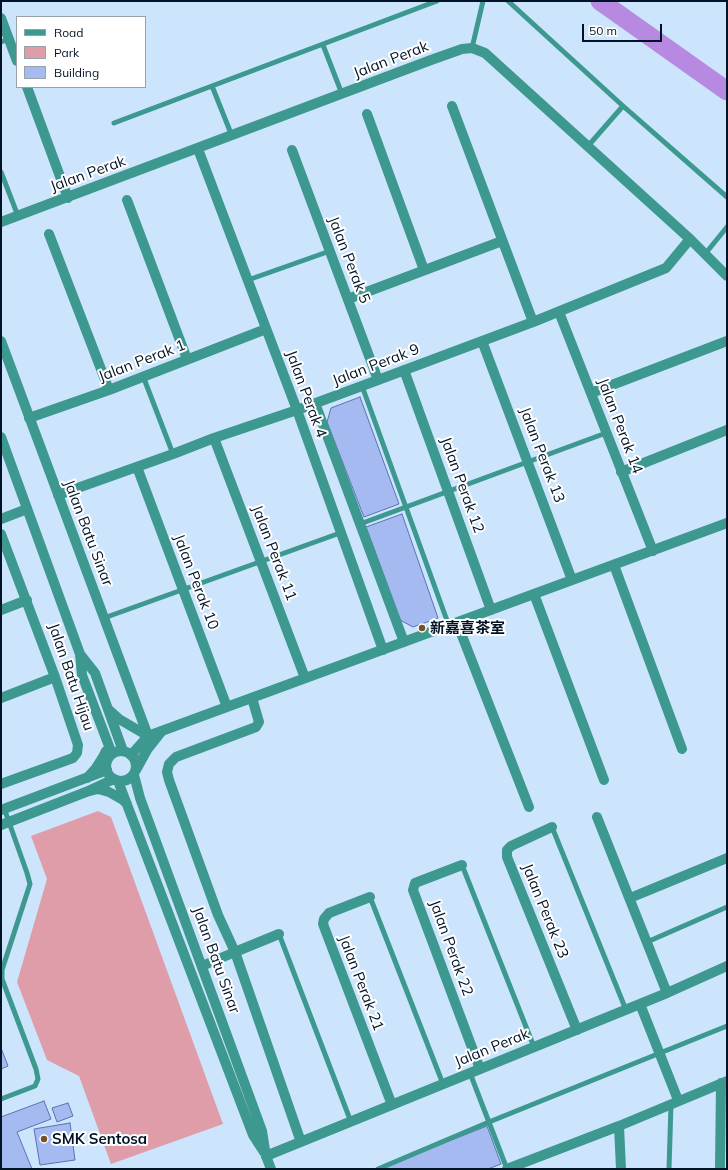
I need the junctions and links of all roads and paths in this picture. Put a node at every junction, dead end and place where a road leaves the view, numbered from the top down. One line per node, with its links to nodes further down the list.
1 (437, 1): 6 (lane)
2 (482, 1): 7 (lane)
3 (508, 1): 13 (lane)
4 (1, 18): 5 (street)
5 (10, 44): 8 (street)
6 (323, 45): 9 (lane); 11 (lane)
7 (472, 48): 11 (street, Jalan Perak); 17 (street)
8 (16, 59)
9 (212, 86): 15 (lane); 16 (lane)
10 (27, 88): 22 (street)
11 (342, 94): 16 (street, Jalan Perak)
12 (452, 106): 29 (street)
13 (624, 106): 17 (lane); 21 (lane)
14 (367, 114): 32 (street)
15 (114, 122)
16 (232, 136): 18 (street, Jalan Perak)
17 (588, 146): 28 (street)
18 (198, 149): 22 (street, Jalan Perak); 34 (street, Jalan Perak 4)
19 (292, 150): 30 (street, Jalan Perak 5)
20 (1, 172): 24 (lane)
21 (727, 197)
22 (68, 198): 24 (street, Jalan Perak)
23 (127, 200): 42 (street)
24 (18, 216): 25 (street, Jalan Perak)
25 (1, 222)
26 (727, 227): 31 (lane)
27 (49, 234): 47 (street)
28 (690, 239): 31 (street); 36 (street, Jalan Perak 9)
29 (502, 241): 32 (street); 37 (street)
30 (330, 250): 34 (lane); 35 (street, Jalan Perak 5)
31 (705, 254): 33 (street)
32 (424, 270): 35 (street)
33 (727, 276)
34 (248, 280): 38 (street, Jalan Perak 4)
35 (348, 299): 45 (street, Jalan Perak 5)
36 (559, 312): 37 (street, Jalan Perak 9); 48 (street, Jalan Perak 14)
37 (533, 322): 40 (street, Jalan Perak 9)
38 (266, 328): 42 (street, Jalan Perak 1); 50 (street, Jalan Perak 4)
39 (1, 341): 51 (street, Jalan Batu Sinar)
40 (482, 341): 43 (street, Jalan Perak 9); 57 (street, Jalan Perak 13)
41 (727, 341): 48 (street)
42 (187, 360): 44 (street, Jalan Perak 1)
43 (404, 370): 45 (street, Jalan Perak 9); 60 (street, Jalan Perak 12)
44 (143, 376): 47 (street, Jalan Perak 1); 56 (lane)
45 (378, 380): 46 (street, Jalan Perak 9)
46 (362, 386): 49 (street, Jalan Perak 9); 62 (lane)
47 (109, 390): 51 (street, Jalan Perak 1)
48 (591, 393): 53 (street, Jalan Perak 14)
49 (315, 403): 50 (street, Jalan Perak 9); 66 (street, Jalan Perak 4)
50 (296, 410): 55 (street, Jalan Perak 9); 67 (street, Jalan Perak 4)
51 (29, 418): 61 (street, Jalan Batu Sinar)
52 (727, 430): 59 (street)
53 (606, 433): 57 (lane); 59 (street, Jalan Perak 14)
54 (1, 437): 63 (street)
55 (214, 438): 56 (street, Jalan Perak 9); 70 (street, Jalan Perak 11)
56 (173, 454): 58 (street, Jalan Perak 9)
57 (528, 462): 60 (lane); 72 (street, Jalan Perak 13)
58 (136, 467): 61 (street, Jalan Perak 9); 73 (street, Jalan Perak 10)
59 (621, 472): 69 (street, Jalan Perak 14)
60 (448, 491): 62 (lane); 77 (street, Jalan Perak 12)
61 (58, 495): 78 (street, Jalan Batu Sinar)
62 (405, 507): 66 (lane); 79 (lane)
63 (27, 509): 64 (street); 82 (street)
64 (1, 520)
65 (727, 523): 69 (street)
66 (360, 524): 80 (street, Jalan Perak 4)
67 (340, 533): 70 (lane); 81 (street, Jalan Perak 4)
68 (1, 534): 75 (street, Jalan Batu Hijau)
69 (653, 551): 71 (street)
70 (261, 562): 73 (lane); 84 (street, Jalan Perak 11)
71 (614, 565): 72 (street); 92 (street)
72 (572, 580): 74 (street)
73 (183, 591): 78 (lane); 87 (street, Jalan Perak 10)
74 (534, 594): 77 (street); 99 (street)
75 (27, 600): 76 (street); 83 (street, Jalan Batu Hijau)
76 (1, 610)
77 (491, 610): 79 (street)
78 (104, 618): 90 (street, Jalan Batu Sinar)
79 (453, 624): 80 (street); 103 (street)
80 (404, 642): 81 (street)
81 (383, 650): 84 (street)
82 (80, 654): 88 (street); 91 (street)
83 (55, 677): 85 (street); 100 (street, Jalan Batu Hijau)
84 (305, 678): 86 (street)
85 (1, 698)
86 (252, 698): 87 (street); 115 (street)
87 (227, 707): 89 (street)
88 (108, 709): 90 (street); 93 (street)
89 (162, 731): 90 (street); 96 (street)
90 (148, 736): 93 (street)
91 (107, 740): 94 (street); 97 (street)
92 (682, 749)
93 (127, 753): 94 (street); 96 (street)
94 (112, 754): 95 (street)
95 (107, 770): 97 (street); 98 (street)
96 (135, 773): 98 (street); 116 (street, Jalan Batu Sinar)
97 (87, 778): 104 (street)
98 (116, 780): 101 (street); 102 (street, Jalan Batu Sinar)
99 (604, 780)
100 (1, 784)
101 (86, 792): 102 (street); 106 (street)
102 (129, 807): 136 (street, Jalan Batu Sinar)
103 (529, 807)
104 (3, 809): 106 (lane)
105 (597, 817): 111 (street)
106 (5, 823): 129 (lane)
107 (552, 827): 120 (lane); 122 (street, Jalan Perak 23)
108 (727, 858): 111 (street)
109 (462, 865): 123 (lane); 125 (street, Jalan Perak 22)
110 (370, 897): 128 (lane); 131 (street, Jalan Perak 21)
111 (630, 898): 114 (street)
112 (727, 907): 114 (lane)
113 (279, 934): 115 (street); 132 (lane)
114 (647, 942): 118 (street)
115 (235, 952): 116 (street); 135 (street)
116 (202, 966): 136 (street, Jalan Batu Sinar)
117 (727, 966): 118 (street, Jalan Perak)
118 (667, 993): 119 (street, Jalan Perak)
119 (640, 1004): 120 (street, Jalan Perak); 124 (street)
120 (626, 1010): 122 (street, Jalan Perak)
121 (727, 1026): 124 (lane)
122 (577, 1030): 123 (street, Jalan Perak)
123 (534, 1047): 125 (street, Jalan Perak)
124 (659, 1053): 130 (street); 133 (lane)
125 (480, 1069): 126 (street, Jalan Perak)
126 (470, 1074): 128 (street, Jalan Perak); 133 (lane)
127 (724, 1082): 130 (street); 142 (street)
128 (443, 1084): 131 (street, Jalan Perak)
129 (1, 1099)
130 (675, 1102): 134 (street); 141 (lane)
131 (392, 1105): 132 (street, Jalan Perak)
132 (351, 1122): 135 (street, Jalan Perak)
133 (489, 1122): 138 (lane); 139 (lane)
134 (619, 1126): 139 (street); 140 (street)
135 (301, 1142): 136 (street, Jalan Perak)
136 (266, 1156): 137 (street, Jalan Batu Sinar)
137 (271, 1169)
138 (378, 1169)
139 (507, 1169)
140 (621, 1169)
141 (669, 1169)
142 (720, 1169)

